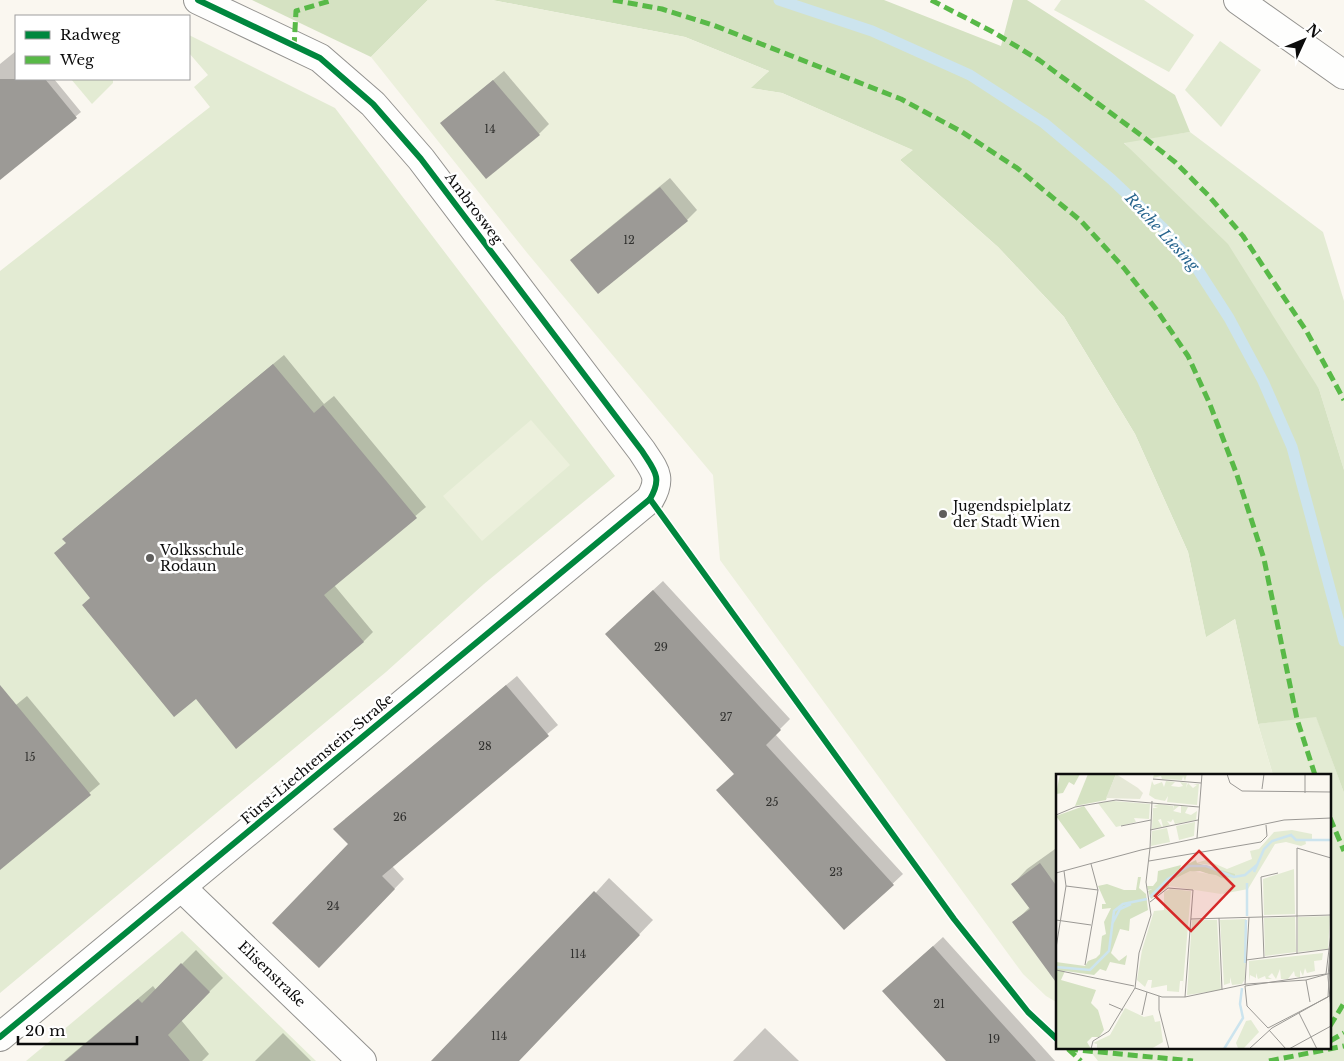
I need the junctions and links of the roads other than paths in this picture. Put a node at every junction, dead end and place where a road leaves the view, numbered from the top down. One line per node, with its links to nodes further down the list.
1 (198, 0): 4 (street, Ambrosweg)
2 (1238, 0): 3 (street)
3 (1344, 76)
4 (650, 499): 5 (street, Fürst-Liechtenstein-Straße)
5 (182, 888): 6 (street, Fürst-Liechtenstein-Straße); 7 (street, Elisenstraße)
6 (0, 1037)
7 (362, 1061)

